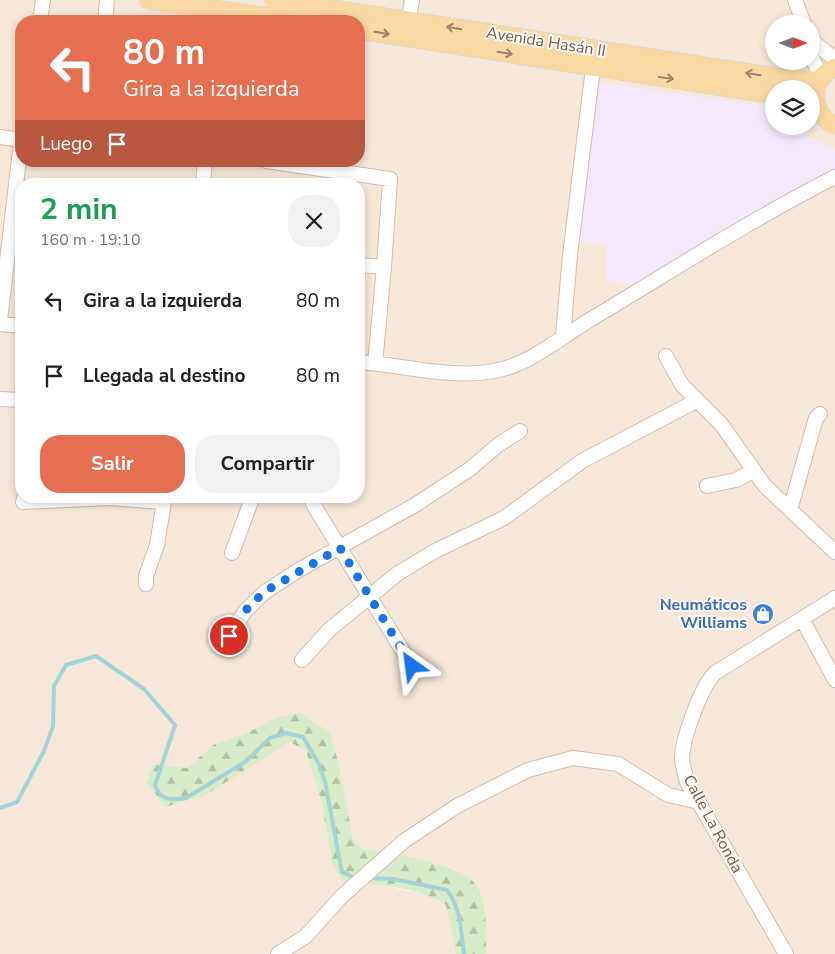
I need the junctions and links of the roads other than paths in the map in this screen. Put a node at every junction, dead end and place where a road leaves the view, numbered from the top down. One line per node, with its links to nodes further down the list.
1 (43, 0): 7 (street)
2 (107, 0): 8 (street)
3 (149, 0): 9 (main road)
4 (274, 0): 10 (main road, Avenida Hasán II)
5 (412, 0): 13 (street)
6 (795, 0): 11 (street)
7 (41, 15)
8 (106, 15)
9 (255, 15)
10 (343, 15)
11 (801, 15)
12 (365, 20): 13 (main road, Avenida Hasán II)
13 (407, 29): 14 (main road, Avenida Hasán II, one-way to 13); 17 (main road, Avenida Hasán II, one-way to 17); 18 (main road, Avenida Hasán II, one-way to 13)
14 (365, 30)
15 (820, 47): 16 (street)
16 (835, 59)
17 (592, 68): 19 (main road, Avenida Hasán II, one-way to 19); 33 (street)
18 (825, 76)
19 (765, 94)
20 (820, 114): 21 (main road)
21 (835, 125)
22 (0, 137): 23 (street)
23 (15, 140)
24 (342, 167): 29 (street)
25 (835, 177): 33 (street)
26 (15, 196): 27 (street)
27 (11, 232): 30 (street)
28 (365, 265): 29 (street)
29 (384, 267): 36 (street)
30 (0, 320)
31 (0, 324): 32 (street)
32 (15, 325)
33 (563, 336): 36 (street)
34 (666, 356): 39 (street)
35 (365, 363): 36 (street)
36 (375, 364)
37 (0, 399): 38 (street)
38 (15, 400)
39 (696, 401): 42 (street); 52 (street)
40 (820, 414): 47 (street)
41 (520, 431): 48 (street)
42 (753, 470): 43 (street); 47 (street)
43 (707, 486)
44 (164, 503): 51 (street)
45 (250, 503): 50 (street)
46 (313, 504): 48 (street)
47 (790, 510): 49 (street)
48 (340, 548): 52 (street); 55 (street)
49 (835, 552)
50 (232, 553)
51 (146, 584)
52 (370, 596): 56 (street); 57 (street)
53 (835, 598): 54 (street, Calle La Ronda)
54 (802, 619): 58 (street); 59 (street, Calle La Ronda)
55 (229, 636)
56 (302, 660)
57 (412, 666)
58 (835, 680)
59 (687, 782): 60 (street); 61 (street, Calle La Ronda)
60 (668, 795): 61 (street); 62 (street)
61 (698, 802): 63 (street, Calle La Ronda)
62 (278, 954)
63 (786, 954)

